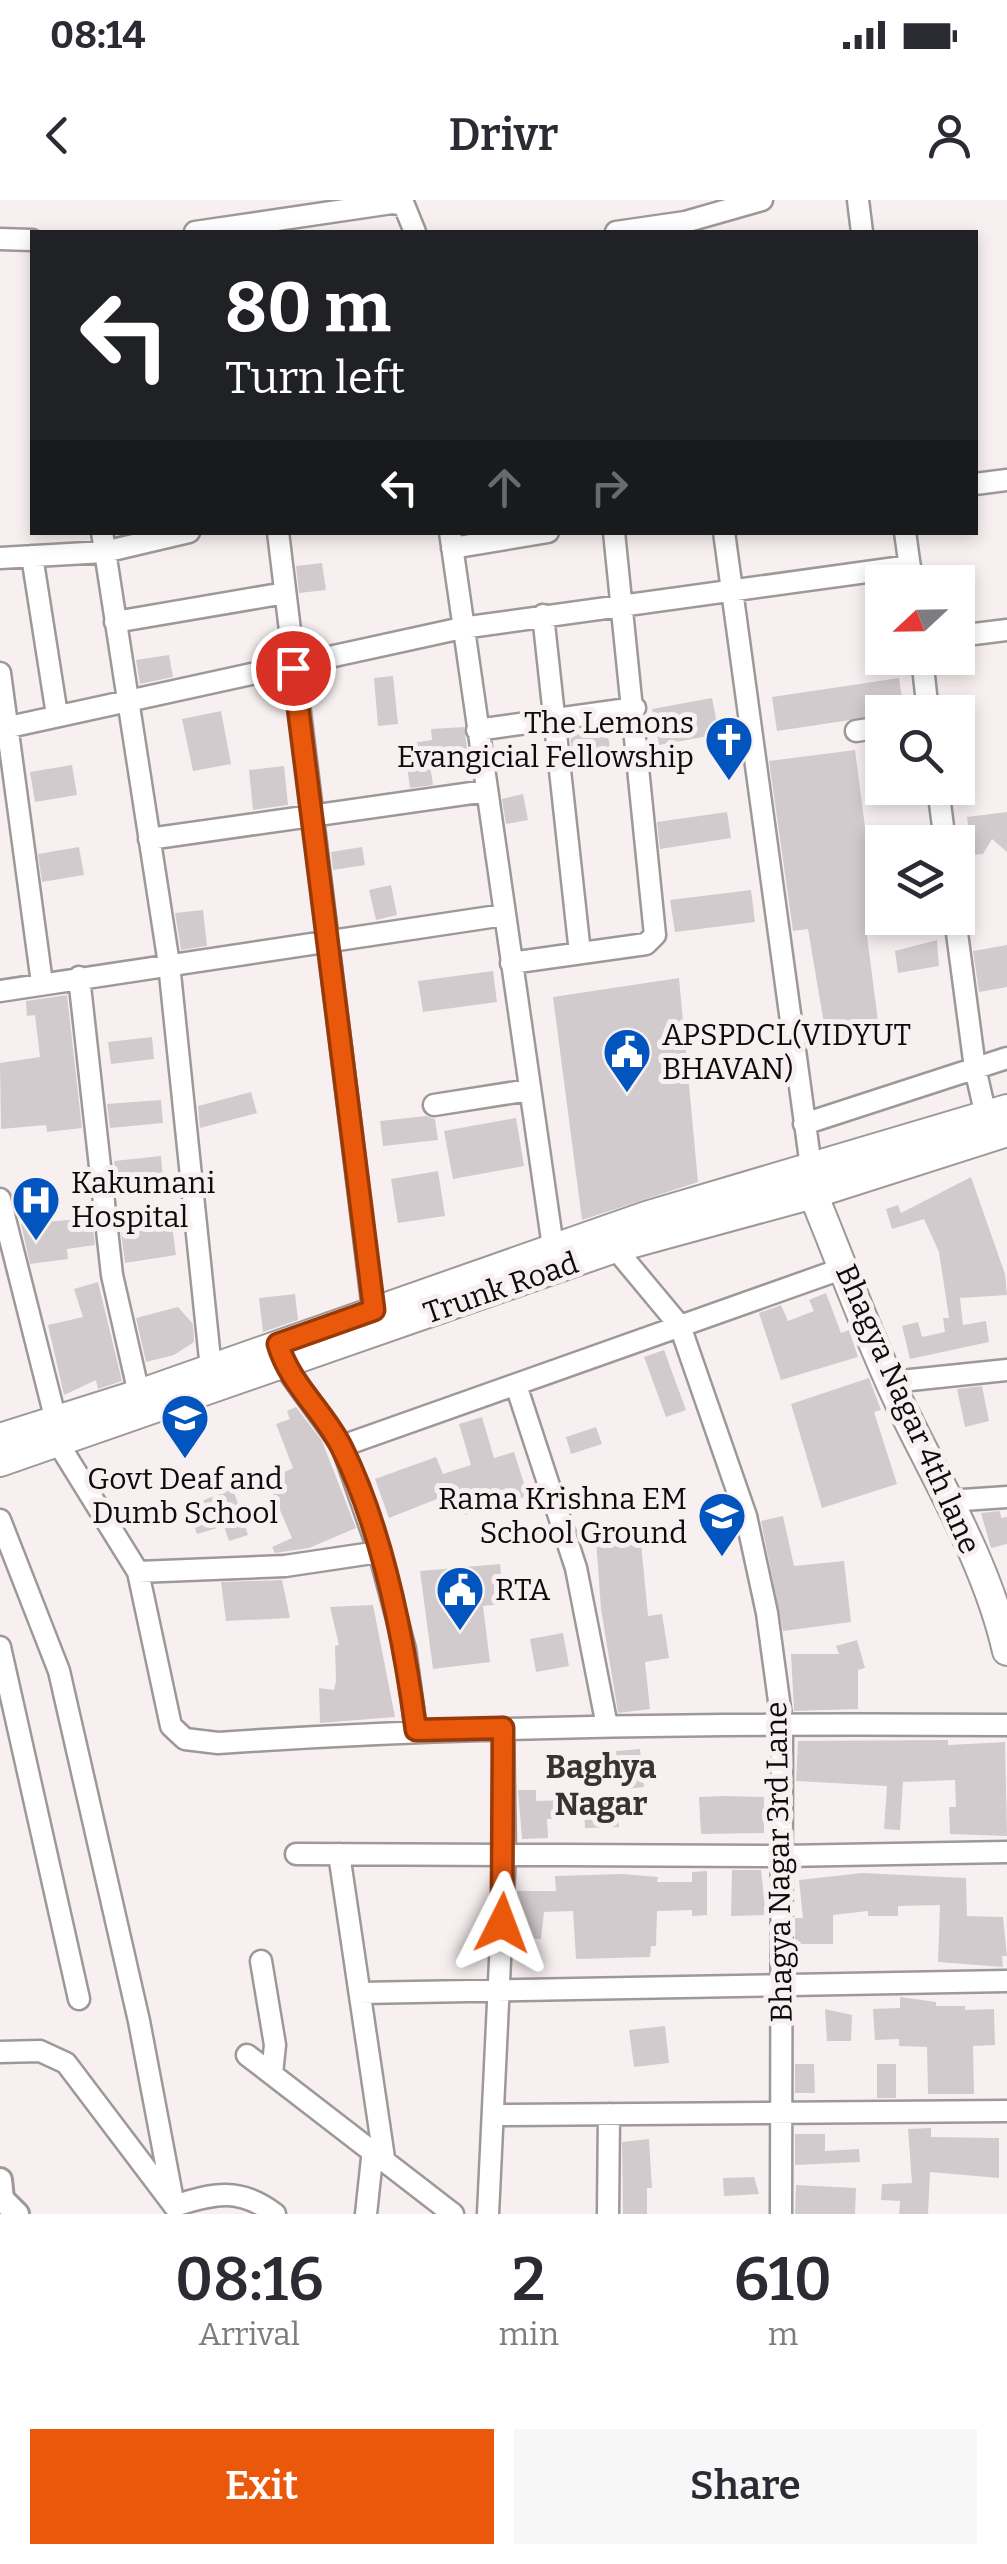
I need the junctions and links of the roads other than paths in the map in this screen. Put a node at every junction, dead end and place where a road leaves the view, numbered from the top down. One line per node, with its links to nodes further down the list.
1 (762, 200): 4 (street)
2 (858, 200): 8 (street)
3 (324, 223): 5 (street); 6 (street)
4 (686, 227): 7 (street)
5 (254, 230)
6 (414, 230)
7 (644, 230)
8 (862, 230)
9 (0, 239): 10 (street)
10 (30, 240)
11 (1007, 480): 12 (street)
12 (978, 484)
13 (163, 535): 20 (street)
14 (278, 535): 26 (street)
15 (512, 535): 19 (street)
16 (614, 535): 27 (street)
17 (724, 535): 25 (street)
18 (905, 535): 23 (street)
19 (451, 540): 30 (street)
20 (103, 542): 21 (street); 29 (street)
21 (32, 556): 22 (street); 37 (street)
22 (0, 558)
23 (910, 565)
24 (865, 578): 25 (street)
25 (730, 588): 27 (street); 60 (street)
26 (285, 593): 29 (street); 33 (street)
27 (625, 604): 28 (street); 36 (street)
28 (543, 615): 30 (street); 38 (street)
29 (115, 622): 35 (street)
30 (462, 628): 33 (street); 41 (street)
31 (1007, 630): 32 (street)
32 (975, 634)
33 (293, 668): 35 (street); 44 (street)
34 (0, 673): 39 (street)
35 (127, 701): 37 (street); 45 (street)
36 (635, 708): 38 (street); 49 (street)
37 (56, 715): 39 (street)
38 (554, 720): 41 (street); 49 (street)
39 (5, 728): 53 (street)
40 (865, 729): 42 (street)
41 (477, 730): 43 (street)
42 (856, 730)
43 (486, 791): 44 (street); 46 (street)
44 (313, 819): 45 (street); 48 (street)
45 (149, 839): 51 (street)
46 (504, 915): 48 (street); 50 (street)
47 (957, 935): 56 (street)
48 (328, 940): 51 (street); 66 (street)
49 (580, 953): 50 (street)
50 (510, 963): 57 (street)
51 (169, 964): 52 (street); 69 (street)
52 (79, 978): 53 (street); 73 (street)
53 (42, 982): 54 (street)
54 (0, 991)
55 (1007, 1058): 56 (street)
56 (975, 1068): 59 (street); 60 (street)
57 (530, 1090): 58 (street); 63 (street)
58 (434, 1105)
59 (1000, 1119): 61 (main road, Trunk Road)
60 (804, 1124): 61 (street)
61 (812, 1180): 63 (main road); 64 (main road, Trunk Road); 65 (main road, Bhagya Nagar 4th lane)
62 (0, 1199): 74 (street)
63 (553, 1247): 66 (main road)
64 (615, 1248): 67 (street, Bhagya Nagar 3rd Lane); 68 (main road, Trunk Road)
65 (844, 1268): 67 (street); 71 (main road, Bhagya Nagar 4th lane)
66 (374, 1310): 68 (main road)
67 (680, 1326): 72 (street); 86 (street, Bhagya Nagar 3rd Lane)
68 (281, 1355): 69 (main road); 74 (main road, Trunk Road); 76 (street)
69 (211, 1369): 73 (main road)
70 (1007, 1370): 71 (street)
71 (890, 1382): 79 (main road, Bhagya Nagar 4th lane)
72 (516, 1384): 76 (street); 88 (street)
73 (138, 1394): 74 (main road)
74 (57, 1432): 75 (main road); 77 (main road, Trunk Road); 82 (street)
75 (0, 1438)
76 (342, 1446): 81 (street)
77 (0, 1462)
78 (1007, 1497): 79 (street)
79 (948, 1501): 83 (main road, Bhagya Nagar 4th lane)
80 (0, 1520): 110 (street)
81 (379, 1552): 82 (street); 90 (street)
82 (138, 1572): 90 (street)
83 (1003, 1613): 84 (main road, Bhagya Nagar 4th lane)
84 (1007, 1652)
85 (2, 1656): 101 (street)
86 (782, 1723): 87 (street); 88 (street); 95 (street, Bhagya Nagar 3rd Lane)
87 (1007, 1725)
88 (607, 1726): 89 (street)
89 (503, 1728): 90 (street); 94 (street)
90 (416, 1730)
91 (1007, 1852): 95 (street)
92 (296, 1854): 93 (street)
93 (340, 1854): 94 (street); 100 (street)
94 (505, 1855): 95 (street); 99 (street)
95 (782, 1856): 98 (street, Bhagya Nagar 3rd Lane)
96 (261, 1962): 104 (street)
97 (1007, 1981): 98 (street)
98 (783, 1982): 99 (street); 106 (street, Bhagya Nagar 3rd Lane)
99 (498, 1992): 100 (street); 108 (street)
100 (360, 1993): 109 (street)
101 (79, 1999)
102 (0, 2052): 110 (street)
103 (247, 2055): 104 (street)
104 (272, 2074): 109 (street)
105 (1007, 2111): 106 (street)
106 (780, 2112): 107 (street); 116 (street, Bhagya Nagar 3rd Lane)
107 (609, 2114): 108 (street); 115 (street)
108 (496, 2115): 114 (street)
109 (378, 2154): 112 (street); 113 (street)
110 (175, 2210): 111 (street)
111 (275, 2214)
112 (366, 2214)
113 (453, 2214)
114 (488, 2214)
115 (608, 2214)
116 (781, 2214)

